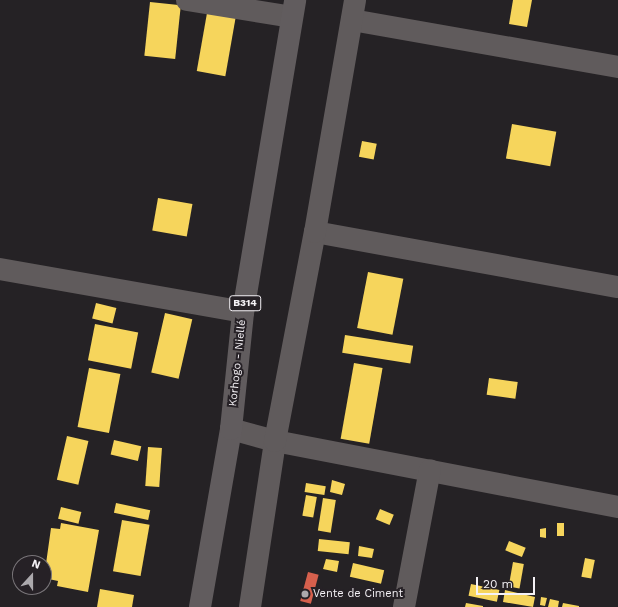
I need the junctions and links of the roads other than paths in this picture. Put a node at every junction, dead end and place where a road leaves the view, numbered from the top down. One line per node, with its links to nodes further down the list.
1 (186, 0): 2 (street)
2 (294, 9): 8 (main road, Korhogo - Niellé / B314)
3 (353, 10): 4 (street); 5 (street)
4 (618, 67)
5 (315, 232): 7 (street); 10 (street)
6 (0, 269): 8 (street)
7 (618, 287)
8 (243, 312): 9 (main road, Korhogo - Niellé / B314)
9 (231, 429): 10 (street); 13 (main road, Korhogo - Niellé / B314)
10 (276, 441): 11 (street); 14 (street)
11 (430, 470): 12 (street); 15 (street)
12 (618, 507)
13 (200, 607)
14 (250, 607)
15 (404, 607)

